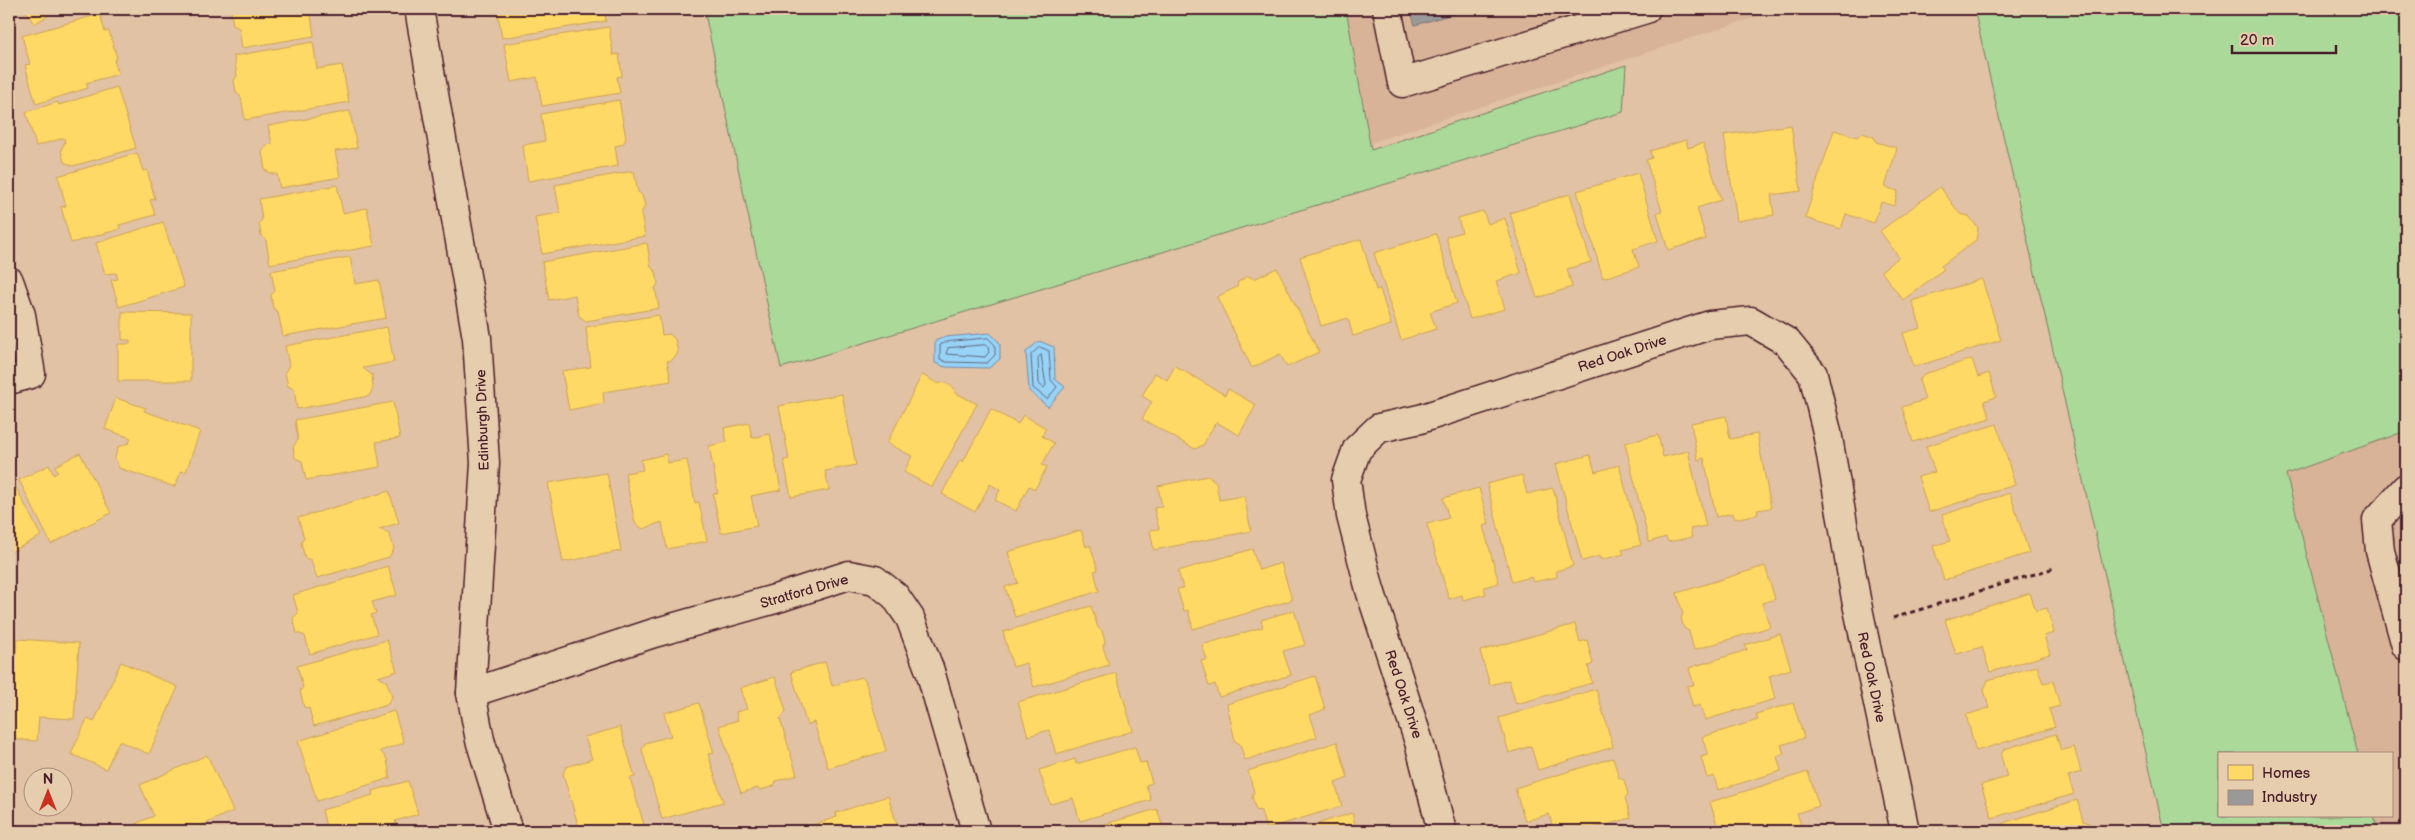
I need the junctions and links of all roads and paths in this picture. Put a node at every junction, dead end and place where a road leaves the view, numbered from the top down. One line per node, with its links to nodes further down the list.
1 (419, 9): 10 (street, Edinburgh Drive)
2 (1387, 9): 3 (street)
3 (1646, 9)
4 (9, 281): 5 (street)
5 (9, 380)
6 (2406, 488): 9 (street)
7 (2054, 568): 8 (path)
8 (1862, 628): 13 (street, Red Oak Drive); 14 (street, Red Oak Drive)
9 (2406, 646)
10 (470, 693): 11 (street, Edinburgh Drive); 12 (street, Stratford Drive)
11 (508, 831)
12 (976, 831)
13 (1442, 831)
14 (1905, 831)

